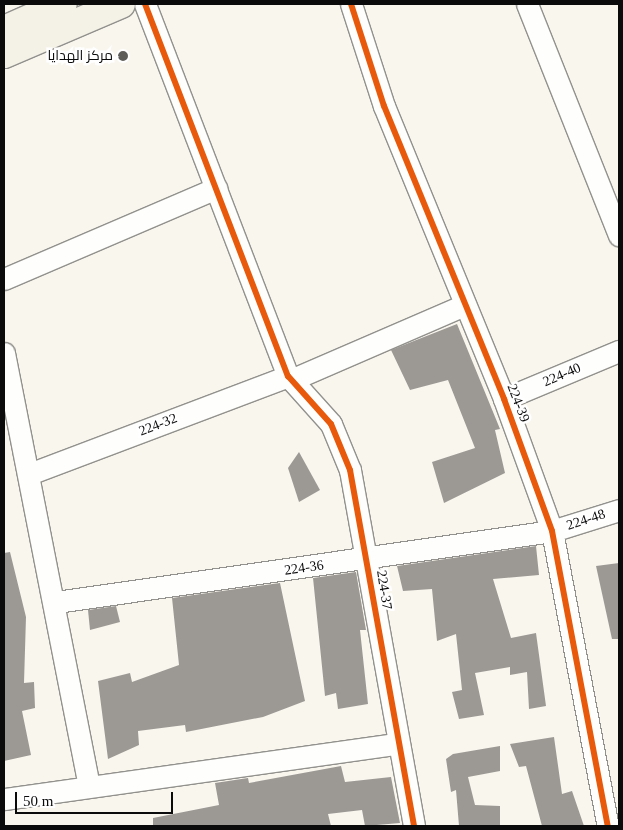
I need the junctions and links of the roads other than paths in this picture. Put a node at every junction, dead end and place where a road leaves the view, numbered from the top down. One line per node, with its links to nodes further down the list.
1 (63, 4): 6 (main road)
2 (121, 4): 7 (main road)
3 (145, 4): 8 (street)
4 (351, 4): 11 (street, 224-39)
5 (527, 4): 9 (street)
6 (4, 30)
7 (4, 54)
8 (216, 188): 10 (street); 14 (street)
9 (619, 235)
10 (4, 279)
11 (462, 306): 14 (street, 224-32); 15 (street, 224-39)
12 (619, 352): 15 (street, 224-40)
13 (4, 353): 16 (street)
14 (289, 378): 16 (street, 224-32); 19 (street, 224-37)
15 (504, 400): 18 (street, 224-39)
16 (29, 474): 20 (street)
17 (619, 510): 18 (street, 224-48)
18 (552, 531): 19 (street, 224-36); 25 (street, 224-39)
19 (366, 559): 20 (street, 224-36); 21 (street, 224-37)
20 (56, 602): 22 (street)
21 (396, 744): 22 (street); 24 (street, 224-37)
22 (88, 783): 23 (street)
23 (4, 798)
24 (414, 826)
25 (608, 826)

